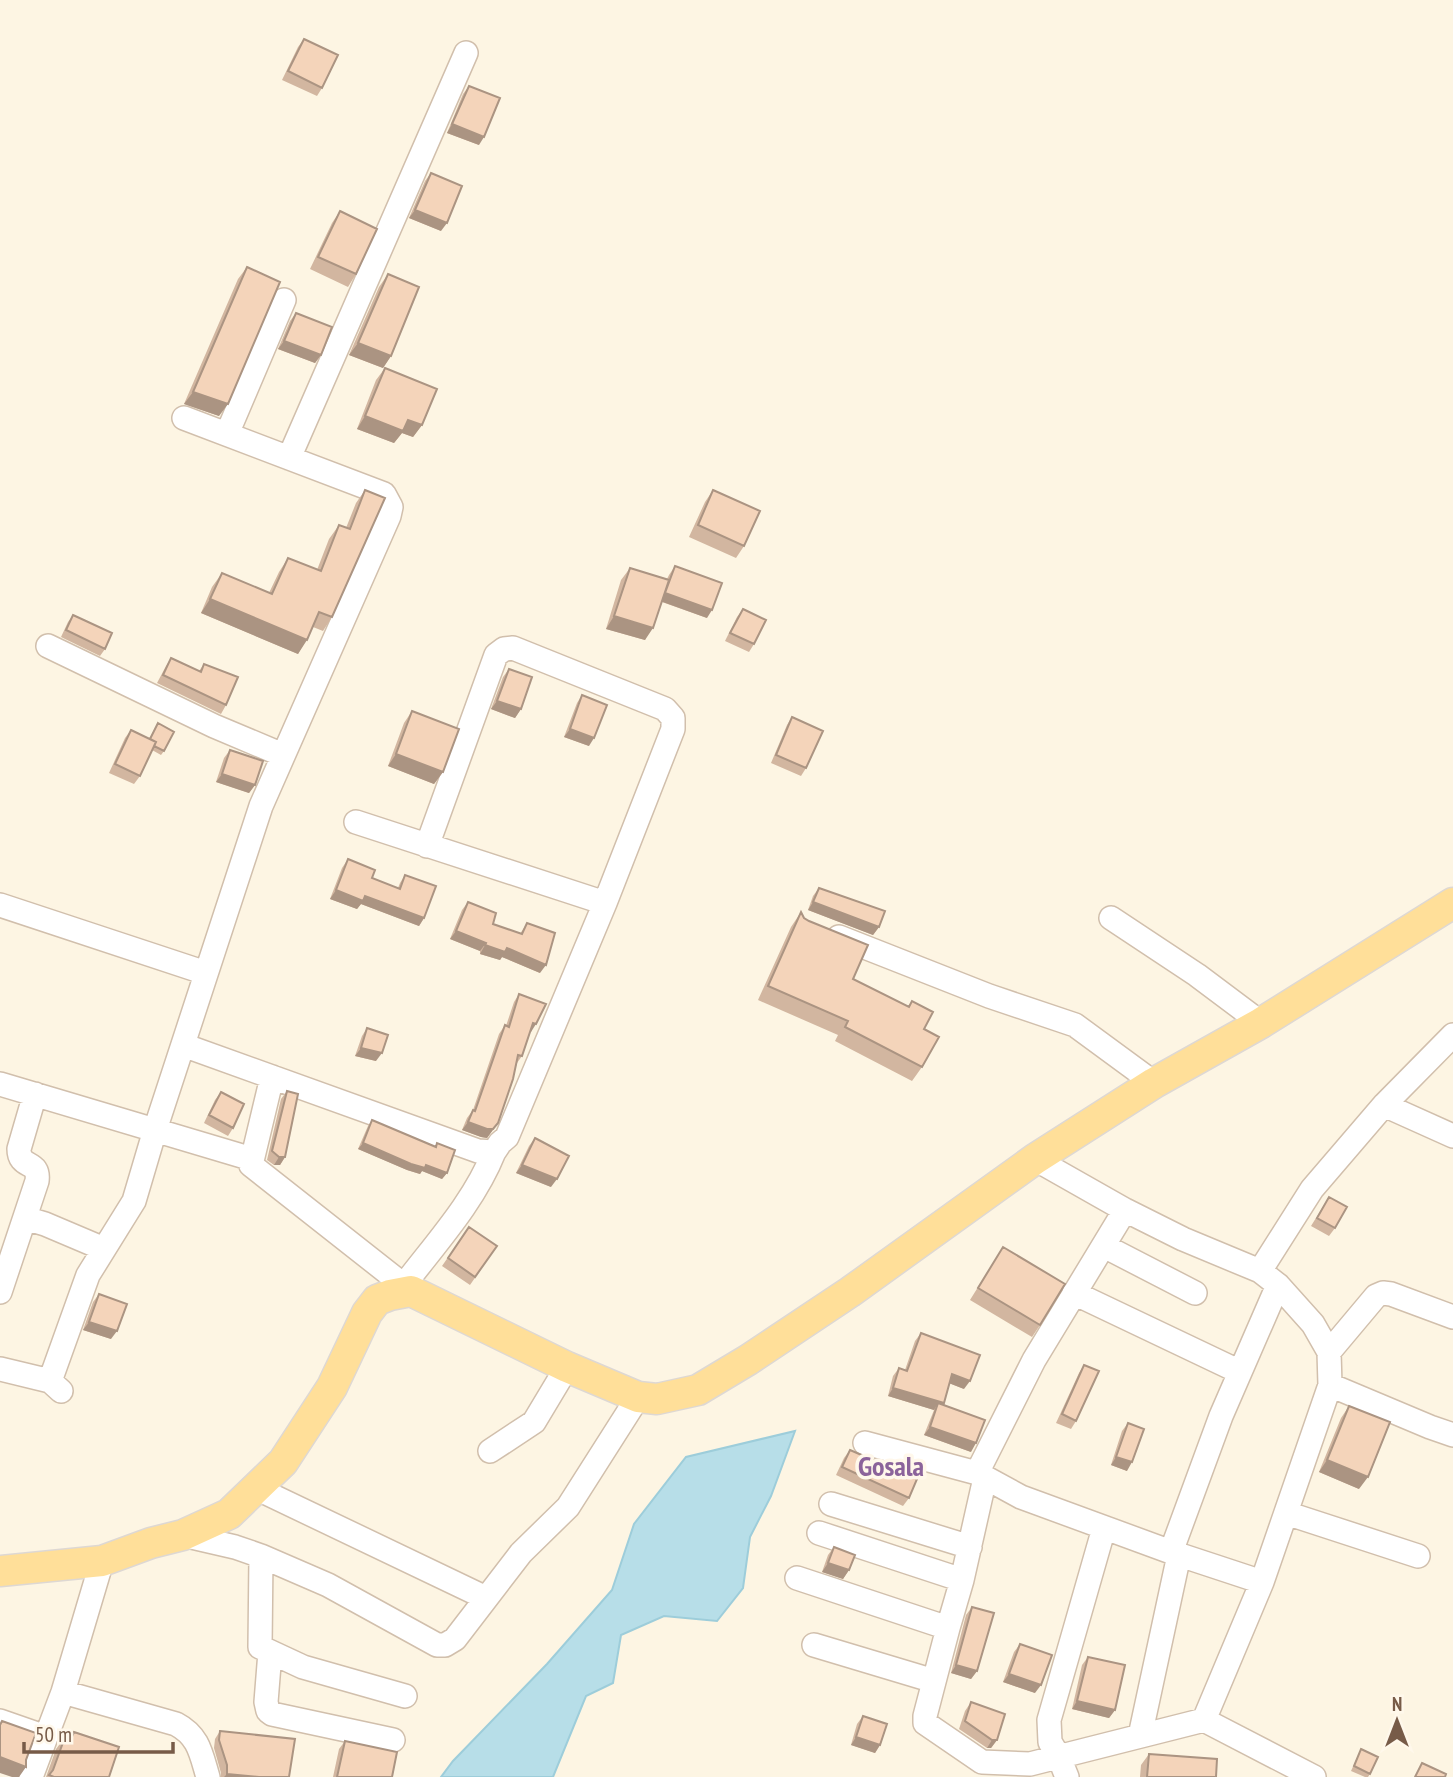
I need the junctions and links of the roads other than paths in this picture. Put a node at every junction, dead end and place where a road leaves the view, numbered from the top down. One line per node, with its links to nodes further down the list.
1 (466, 53): 5 (street)
2 (284, 300): 4 (street)
3 (184, 418): 4 (street)
4 (227, 434): 5 (street)
5 (289, 458): 7 (street)
6 (48, 646): 7 (street)
7 (283, 754): 15 (street)
8 (356, 822): 9 (street)
9 (427, 846): 10 (street); 10 (street)
10 (605, 903): 26 (street)
11 (1453, 903): 16 (main road)
12 (0, 905): 15 (street)
13 (1111, 918): 16 (street)
14 (816, 928): 20 (street)
15 (206, 973): 18 (street)
16 (1261, 1023): 20 (main road)
17 (1453, 1035): 23 (street)
18 (183, 1045): 19 (street); 24 (street)
19 (272, 1077): 26 (street); 27 (street)
20 (1154, 1083): 28 (main road)
21 (0, 1084): 22 (street)
22 (35, 1094): 24 (street); 30 (street)
23 (1384, 1105): 25 (street); 33 (street)
24 (155, 1130): 27 (street); 32 (street)
25 (1453, 1136)
26 (494, 1152): 34 (street)
27 (252, 1158): 34 (street)
28 (1035, 1158): 29 (street); 44 (main road)
29 (1125, 1210): 31 (street); 33 (street)
30 (25, 1218): 32 (street); 35 (street)
31 (1104, 1246): 36 (street); 37 (street)
32 (104, 1250): 41 (street)
33 (1269, 1278): 39 (street); 42 (street)
34 (407, 1288): 40 (main road); 49 (main road)
35 (0, 1292)
36 (1074, 1293): 42 (street); 48 (street)
37 (1195, 1293)
38 (1453, 1317): 39 (street)
39 (1329, 1352): 43 (street)
40 (567, 1367): 44 (main road); 47 (street)
41 (0, 1369)
42 (1240, 1372): 56 (street)
43 (1330, 1385): 45 (street); 51 (street)
44 (638, 1397): 64 (street)
45 (1453, 1435)
46 (865, 1443): 48 (street)
47 (490, 1451)
48 (981, 1476): 52 (street); 55 (street)
49 (256, 1488): 54 (main road); 64 (street)
50 (831, 1504): 55 (street)
51 (1286, 1513): 58 (street); 63 (street)
52 (1104, 1528): 56 (street); 76 (street)
53 (819, 1533): 62 (street)
54 (183, 1535): 57 (street); 59 (main road)
55 (970, 1547): 62 (street)
56 (1175, 1554): 63 (street); 73 (street)
57 (261, 1556): 64 (street); 67 (street)
58 (1418, 1556)
59 (102, 1561): 60 (main road); 69 (street)
60 (0, 1572)
61 (797, 1578): 65 (street)
62 (962, 1580): 65 (street)
63 (1262, 1582): 71 (street)
64 (486, 1598)
65 (948, 1628): 68 (street)
66 (814, 1645): 68 (street)
67 (270, 1651): 70 (street); 75 (street)
68 (934, 1681): 77 (street)
69 (63, 1692): 74 (street); 79 (street)
70 (405, 1696)
71 (1204, 1720): 73 (street); 80 (street)
72 (0, 1721): 74 (street)
73 (1140, 1736): 76 (street)
74 (46, 1737): 78 (street)
75 (393, 1740)
76 (1063, 1767): 77 (street)
77 (978, 1770)
78 (31, 1777)
79 (208, 1777)
80 (1314, 1777)

